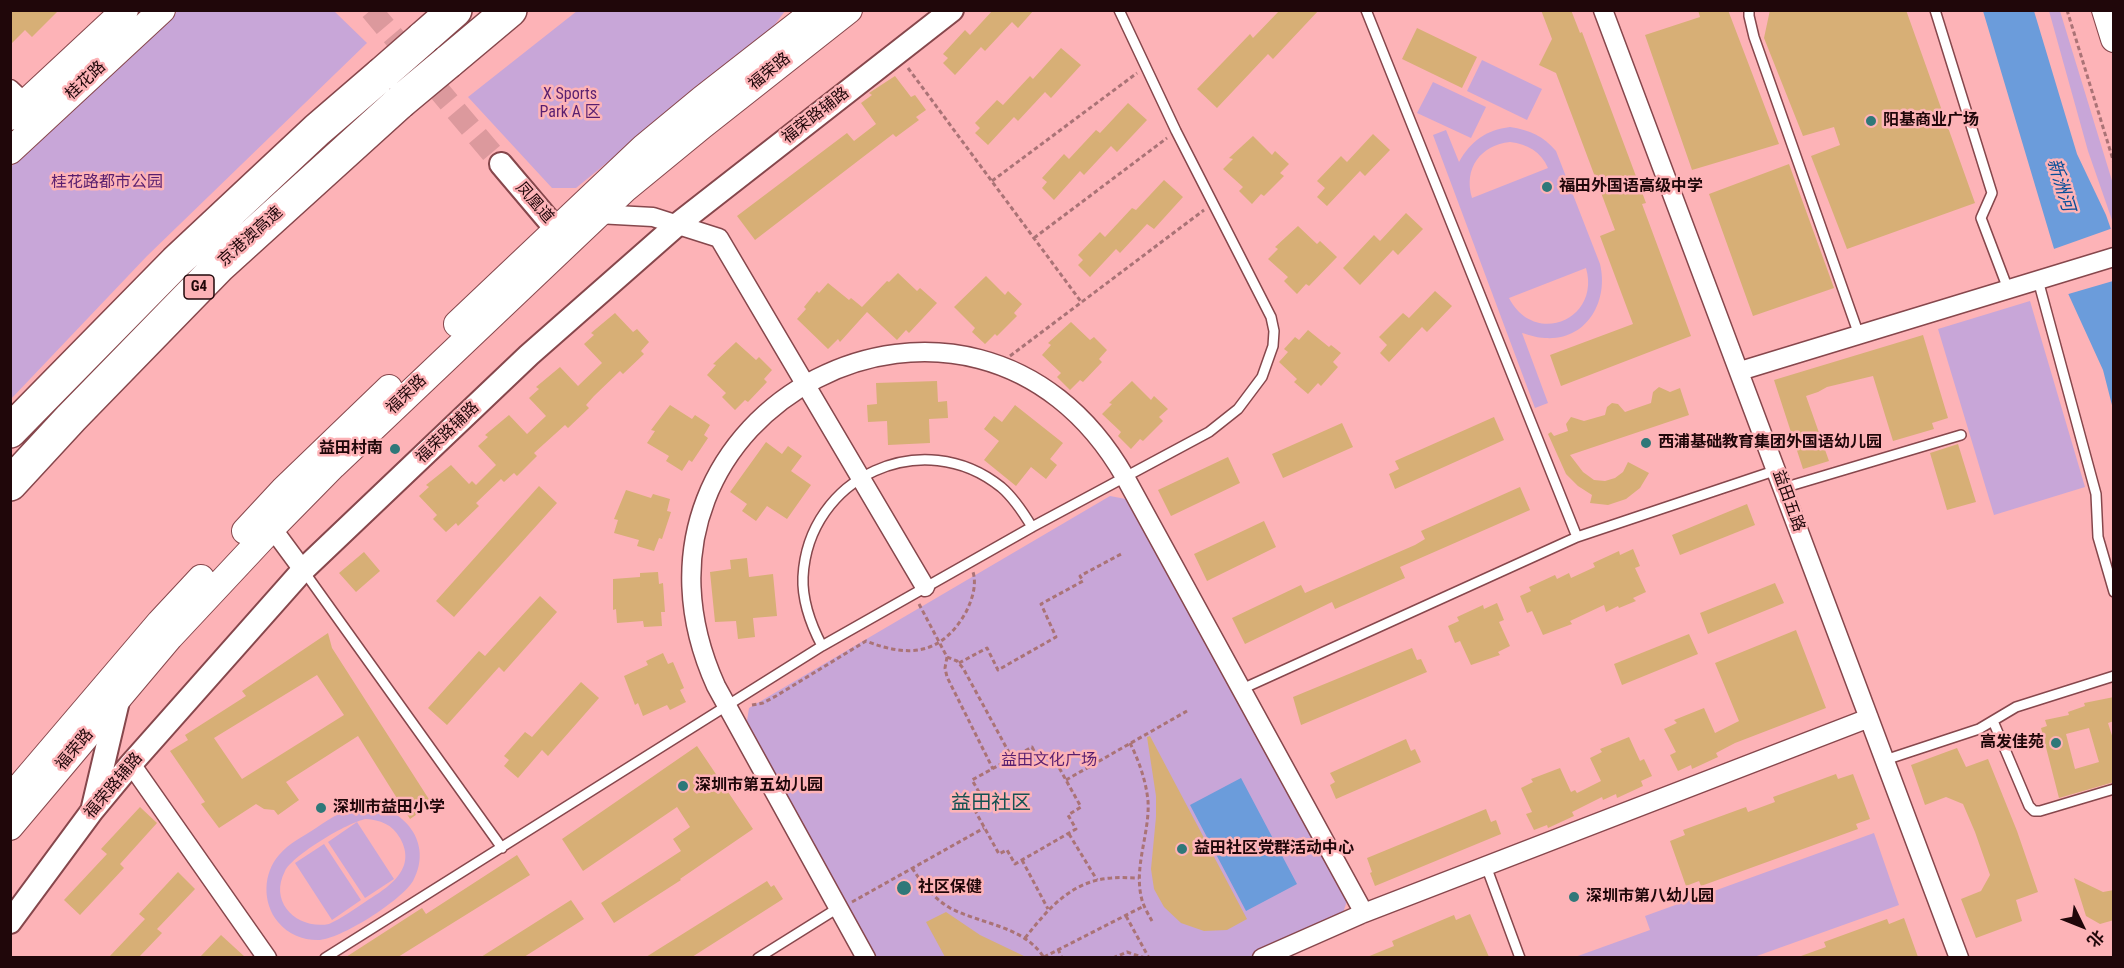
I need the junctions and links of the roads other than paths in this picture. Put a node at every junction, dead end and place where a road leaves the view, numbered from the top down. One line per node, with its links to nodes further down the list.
1 (125, 10): 15 (main road, 桂花路)
2 (162, 10): 16 (main road, 桂花路)
3 (455, 10): 27 (highway, 京港澳高速 / G4, bridge)
4 (510, 10): 32 (highway, 京港澳高速 / G4, bridge)
5 (816, 10): 20 (main road, 福荣路)
6 (849, 10): 18 (main road, 福荣路)
7 (952, 10): 19 (street, 福荣路辅路)
8 (1119, 10): 31 (lane)
9 (1366, 10): 36 (lane)
10 (1604, 10): 25 (street, 益田五路)
11 (1749, 10): 24 (lane)
12 (1935, 10): 23 (lane)
13 (2105, 10): 14 (main road)
14 (2114, 39)
15 (15, 103)
16 (10, 151)
17 (501, 164): 20 (street, 凤凰道)
18 (597, 214): 19 (street); 20 (main road, 福荣路)
19 (678, 224): 26 (street); 37 (street, 福荣路辅路)
20 (562, 236): 35 (main road, 福荣路); 50 (main road, 福荣路)
21 (2114, 257): 22 (street)
22 (2046, 277): 23 (street); 39 (lane)
23 (2008, 289): 24 (street)
24 (1859, 335): 25 (street)
25 (1740, 371): 29 (street, 益田五路)
26 (805, 384): 30 (street); 31 (street); 44 (street)
27 (10, 431)
28 (1961, 435): 33 (lane)
29 (1777, 470): 33 (street, 益田五路); 36 (lane)
30 (861, 477): 34 (lane); 38 (street); 40 (lane)
31 (1125, 477): 34 (lane); 42 (street)
32 (10, 484)
33 (1783, 488): 45 (street, 益田五路)
34 (1032, 527): 38 (lane)
35 (272, 528): 37 (street); 43 (main road, 福荣路)
36 (1577, 537): 42 (lane)
37 (303, 570): 48 (street, 福荣路辅路); 53 (lane)
38 (920, 591): 40 (lane)
39 (2114, 592)
40 (822, 646): 44 (lane)
41 (2114, 676): 46 (lane)
42 (1242, 688): 56 (street)
43 (119, 697): 51 (street); 52 (main road, 福荣路)
44 (728, 706): 53 (lane); 55 (street)
45 (1869, 718): 47 (street, 益田五路); 54 (street)
46 (1993, 721): 47 (lane); 49 (lane)
47 (1885, 760): 64 (street, 益田五路)
48 (131, 764): 51 (street, 福荣路辅路); 58 (street)
49 (2114, 789)
50 (10, 798)
51 (92, 811): 57 (street, 福荣路辅路)
52 (10, 827)
53 (502, 848): 59 (lane)
54 (1486, 866): 56 (street); 63 (lane)
55 (838, 909): 60 (lane); 61 (street)
56 (1364, 913): 62 (street)
57 (10, 922)
58 (267, 957)
59 (325, 957)
60 (758, 957)
61 (866, 957)
62 (1262, 957)
63 (1520, 957)
64 (1959, 957)

